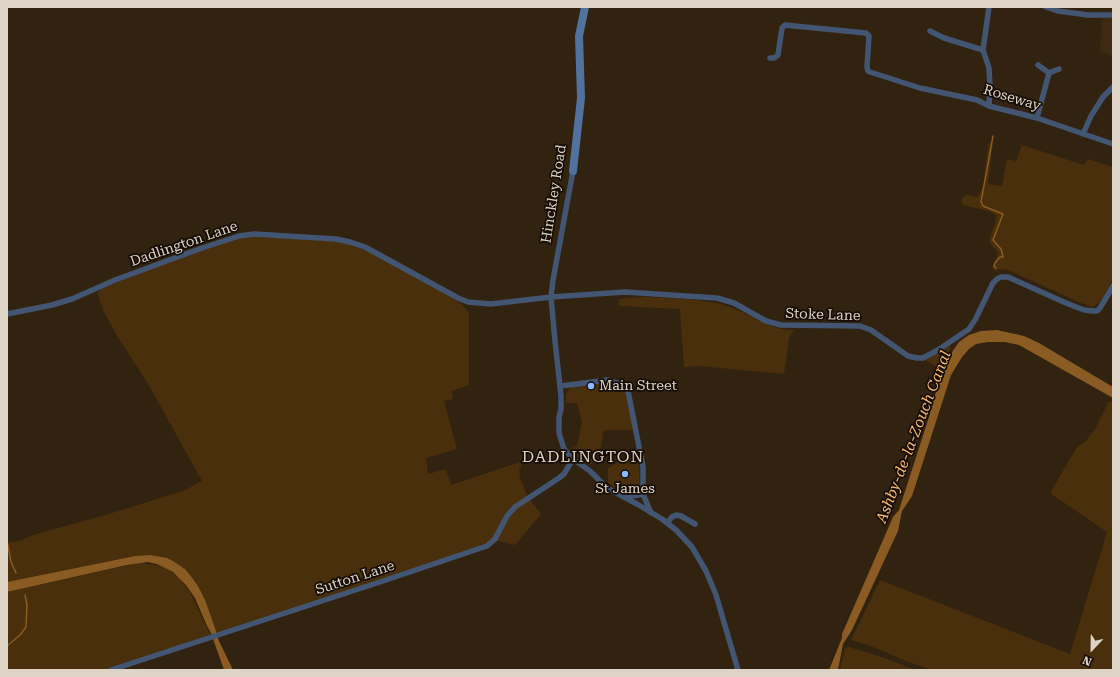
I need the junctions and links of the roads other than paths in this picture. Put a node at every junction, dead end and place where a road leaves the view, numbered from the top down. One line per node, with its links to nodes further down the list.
1 (585, 7): 16 (street, Hinckley Road)
2 (989, 7): 6 (street)
3 (1046, 7): 4 (street)
4 (1113, 16)
5 (930, 31): 6 (street)
6 (983, 50): 12 (street)
7 (770, 58): 12 (street, Roseway)
8 (1038, 65): 10 (street)
9 (1059, 69): 10 (street)
10 (1049, 73): 13 (street)
11 (1113, 87): 14 (street)
12 (989, 106): 13 (street, Roseway)
13 (1036, 118): 14 (street, Roseway)
14 (1083, 134): 15 (street, Roseway)
15 (1113, 144)
16 (573, 171): 18 (street, Hinckley Road)
17 (1113, 286): 18 (street, Stoke Lane)
18 (551, 298): 19 (street, Dadlington Lane); 20 (street, Hinckley Road)
19 (7, 314)
20 (561, 386): 21 (street); 22 (street)
21 (573, 459): 23 (street); 29 (street, Sutton Lane)
22 (643, 494): 23 (street); 24 (street)
23 (626, 497): 24 (street)
24 (650, 513): 27 (street)
25 (692, 515): 26 (street)
26 (690, 521): 27 (street); 28 (street)
27 (667, 523): 30 (street)
28 (695, 524)
29 (111, 670)
30 (738, 670)

